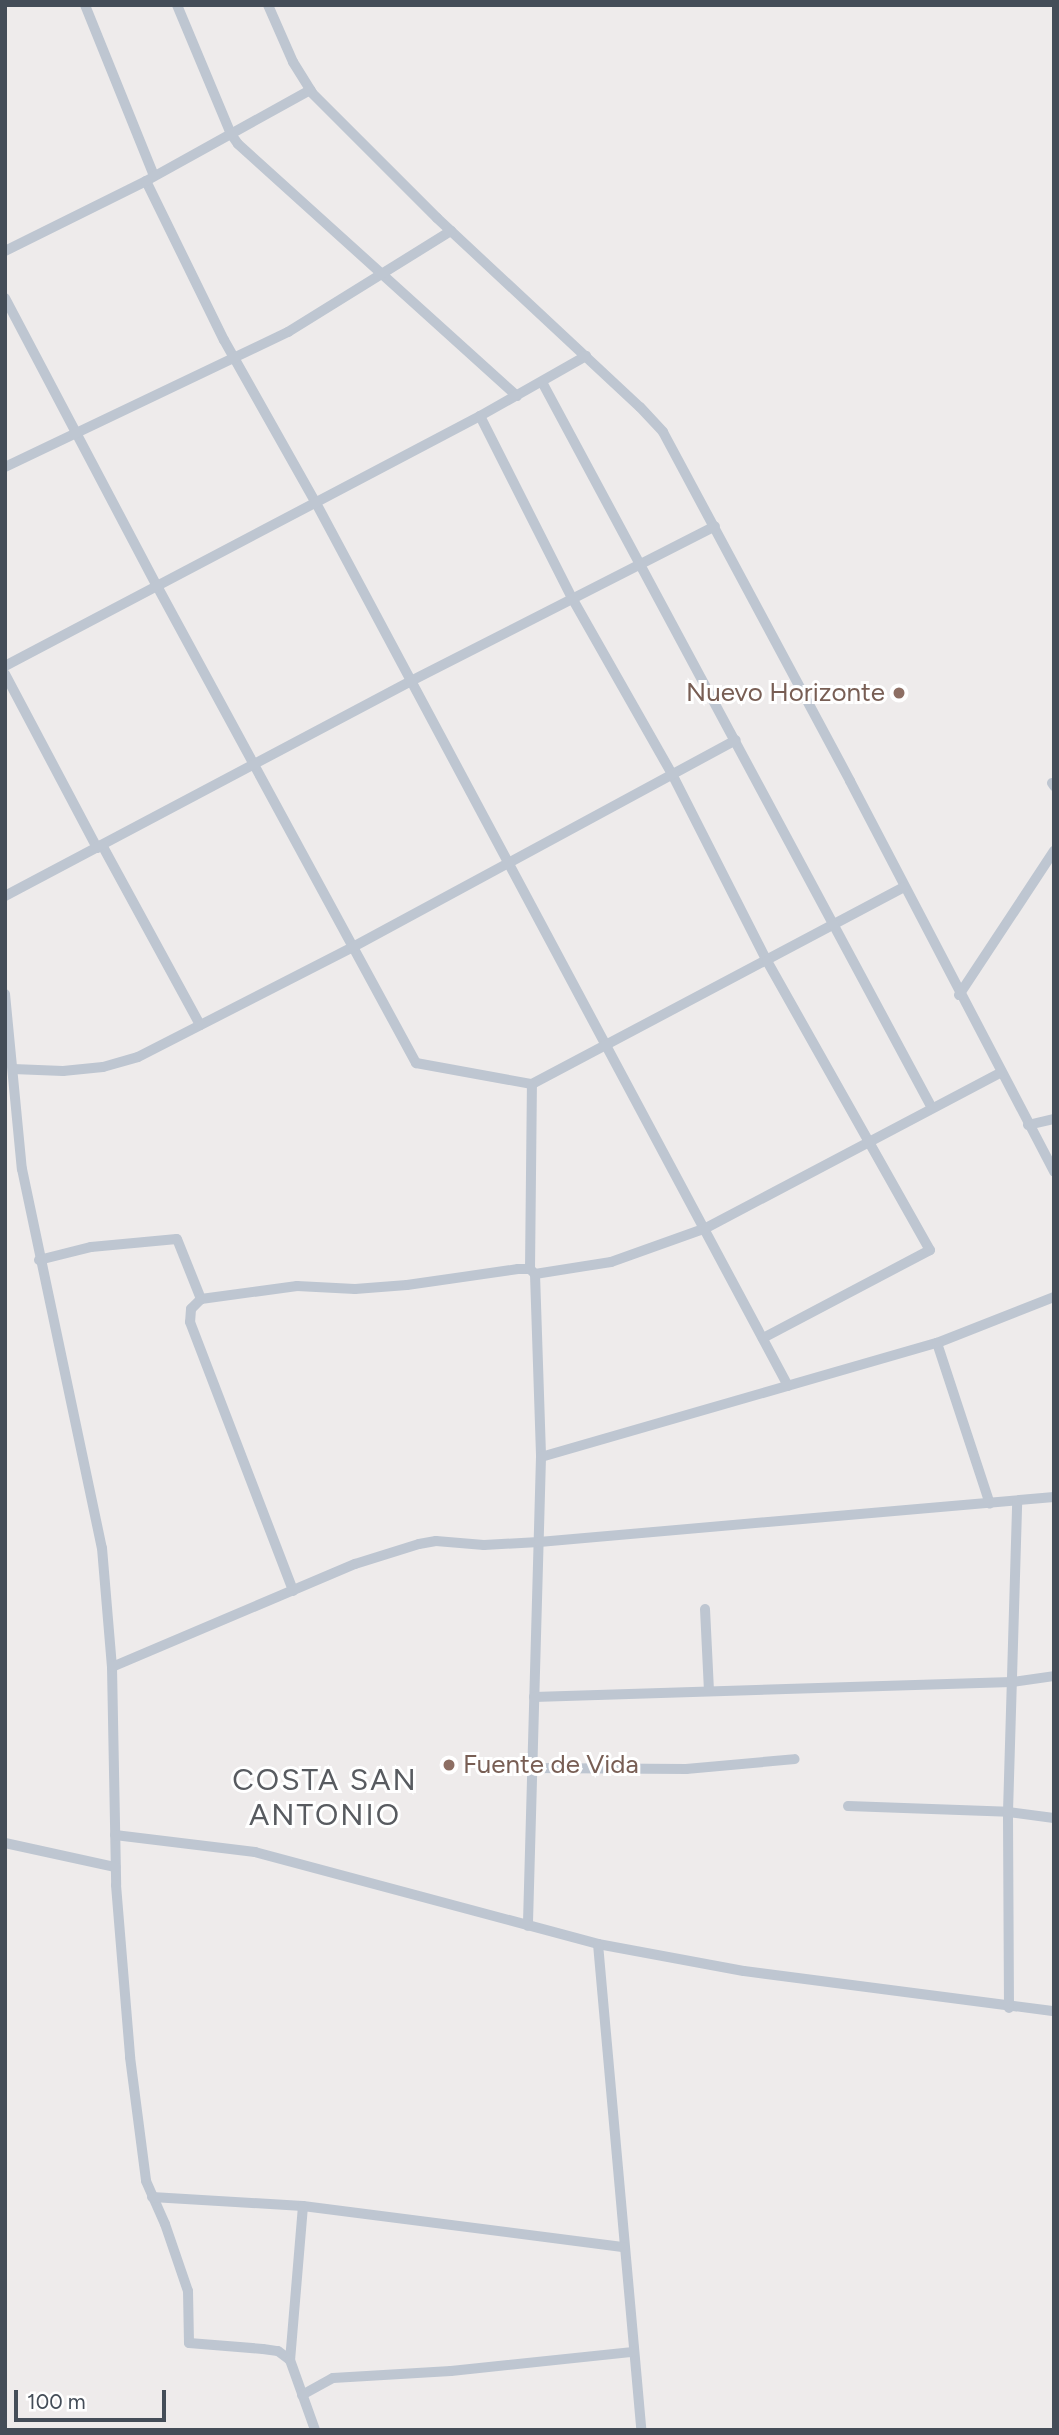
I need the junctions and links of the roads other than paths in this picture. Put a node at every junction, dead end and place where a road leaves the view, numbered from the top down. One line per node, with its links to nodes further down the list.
1 (85, 5): 6 (street)
2 (177, 5): 5 (street)
3 (268, 5): 4 (street)
4 (310, 90): 5 (street); 7 (street)
5 (231, 135): 6 (street); 9 (street)
6 (150, 178): 8 (street); 11 (street)
7 (451, 231): 9 (street); 12 (street)
8 (5, 251)
9 (381, 274): 11 (street); 14 (street)
10 (5, 298): 16 (street)
11 (235, 356): 16 (street); 18 (street)
12 (586, 356): 13 (street); 19 (street)
13 (542, 382): 14 (street); 20 (street)
14 (517, 396): 15 (street)
15 (480, 416): 18 (street); 22 (street)
16 (77, 435): 17 (street); 21 (street)
17 (5, 467)
18 (316, 503): 21 (street); 25 (street)
19 (715, 526): 20 (street); 32 (street)
20 (641, 562): 22 (street); 26 (street)
21 (157, 586): 23 (street); 27 (street)
22 (572, 598): 25 (street); 28 (street)
23 (5, 666)
24 (5, 674): 29 (street)
25 (411, 681): 27 (street); 31 (street)
26 (736, 740): 28 (street); 34 (street)
27 (254, 765): 29 (street); 35 (street)
28 (672, 774): 31 (street); 36 (street)
29 (99, 847): 33 (street); 39 (street)
30 (1054, 851): 38 (street)
31 (509, 863): 35 (street); 40 (street)
32 (904, 887): 34 (street); 38 (street)
33 (5, 896)
34 (835, 925): 36 (street); 44 (street)
35 (353, 947): 39 (street); 43 (street)
36 (767, 961): 40 (street); 47 (street)
37 (5, 994): 41 (street)
38 (960, 995): 42 (street)
39 (200, 1025): 41 (street)
40 (607, 1044): 43 (street); 49 (street)
41 (13, 1069): 50 (street)
42 (1000, 1073): 44 (street); 46 (street)
43 (532, 1084): 51 (street)
44 (932, 1108): 47 (street)
45 (1054, 1119): 46 (street)
46 (1028, 1125): 48 (street)
47 (867, 1143): 49 (street); 54 (street)
48 (1054, 1172)
49 (706, 1227): 51 (street); 54 (street)
50 (39, 1261): 53 (street); 64 (street)
51 (532, 1271): 53 (street); 57 (street)
52 (1054, 1297): 55 (street)
53 (201, 1299): 62 (street)
54 (763, 1338): 56 (street)
55 (937, 1343): 56 (street); 60 (street)
56 (788, 1386): 57 (street)
57 (541, 1458): 61 (street)
58 (1054, 1497): 59 (street)
59 (1017, 1502): 60 (street); 66 (street)
60 (990, 1504): 61 (street)
61 (539, 1542): 62 (street); 68 (street)
62 (293, 1591): 64 (street)
63 (705, 1609): 67 (street)
64 (112, 1667): 74 (street)
65 (1054, 1676): 66 (street)
66 (1012, 1682): 67 (street); 72 (street)
67 (709, 1691): 68 (street)
68 (534, 1698): 70 (street)
69 (795, 1759): 70 (street)
70 (532, 1768): 77 (street)
71 (848, 1806): 72 (street)
72 (1008, 1812): 73 (street); 79 (street)
73 (1054, 1818)
74 (115, 1835): 76 (street); 77 (street)
75 (5, 1843): 76 (street)
76 (115, 1867): 81 (street)
77 (528, 1926): 78 (street)
78 (598, 1944): 79 (street); 83 (street)
79 (1009, 2008): 80 (street)
80 (1054, 2011)
81 (152, 2197): 82 (street); 85 (street)
82 (303, 2206): 83 (street); 85 (street)
83 (624, 2247): 84 (street)
84 (633, 2352): 86 (street); 88 (street)
85 (290, 2360): 86 (street)
86 (302, 2395): 87 (street)
87 (315, 2430)
88 (641, 2430)

